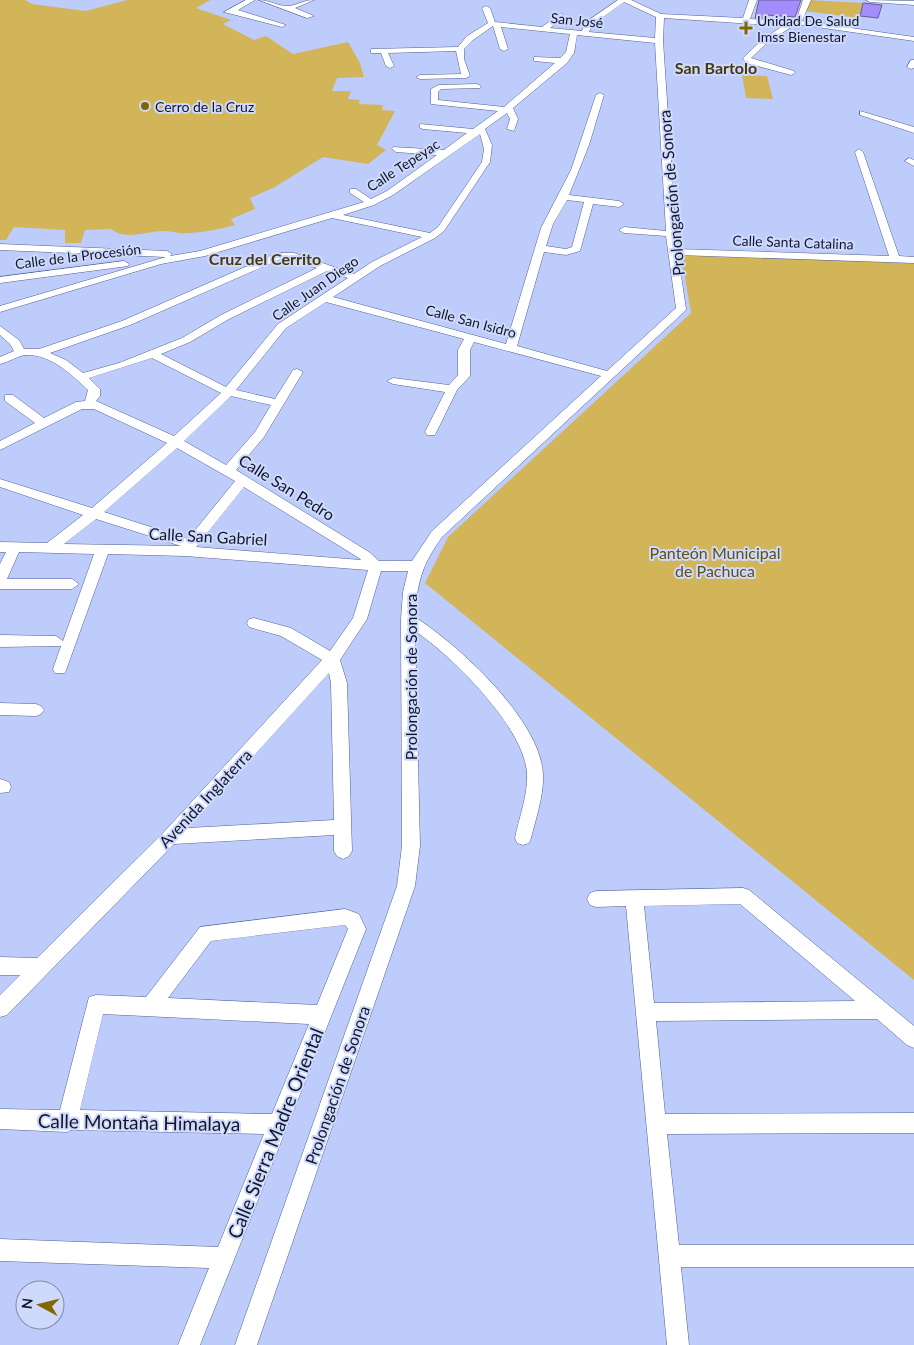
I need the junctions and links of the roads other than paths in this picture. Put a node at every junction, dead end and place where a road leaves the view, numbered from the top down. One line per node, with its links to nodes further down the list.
1 (251, 0): 13 (street)
2 (263, 0): 11 (street)
3 (310, 0): 11 (street)
4 (624, 0): 10 (street); 26 (street)
5 (649, 0): 10 (street)
6 (753, 0): 20 (street)
7 (807, 0): 21 (street)
8 (870, 0): 9 (street)
9 (914, 3)
10 (641, 7): 18 (street)
11 (289, 8): 14 (street)
12 (486, 8): 22 (street)
13 (232, 10): 15 (street); 19 (street)
14 (300, 12): 17 (street); 19 (street)
15 (225, 14)
16 (561, 15): 25 (street)
17 (310, 16)
18 (660, 16): 20 (street); 28 (street, Prolongación de Sonora)
19 (273, 22): 23 (street); 24 (street)
20 (745, 22): 21 (street)
21 (791, 23): 27 (street); 38 (street)
22 (494, 24): 25 (street, San José); 30 (street); 32 (street)
23 (282, 25)
24 (258, 28)
25 (544, 29): 26 (street, San José)
26 (581, 33): 28 (street, San José); 35 (street, Calle Tepeyac)
27 (914, 39)
28 (660, 41): 62 (street, Prolongación de Sonora)
29 (370, 42): 31 (street)
30 (504, 49)
31 (383, 50): 32 (street); 33 (street); 36 (street)
32 (460, 50): 40 (street)
33 (374, 51)
34 (537, 59): 35 (street)
35 (564, 61): 45 (street, Calle Tepeyac)
36 (390, 66)
37 (433, 67): 40 (street)
38 (791, 73)
39 (480, 76): 43 (street)
40 (435, 77): 41 (street)
41 (420, 78)
42 (600, 95): 56 (street)
43 (475, 96): 43 (street); 45 (street)
44 (524, 107): 45 (street)
45 (507, 110): 46 (street); 49 (street); 51 (street, Calle Tepeyac)
46 (451, 112)
47 (863, 113): 50 (street)
48 (423, 126): 51 (street)
49 (511, 129)
50 (914, 130)
51 (479, 131): 54 (street, Calle Tepeyac); 63 (street, Calle Juan Diego)
52 (396, 148): 54 (street)
53 (859, 152): 68 (street)
54 (447, 153): 58 (street, Calle Tepeyac)
55 (352, 192): 58 (street)
56 (564, 197): 57 (street); 65 (street)
57 (589, 201): 59 (street); 65 (street)
58 (371, 203): 60 (street, Calle Tepeyac)
59 (619, 204)
60 (334, 215): 63 (street); 67 (street, Calle Tepeyac)
61 (624, 230): 62 (street)
62 (672, 234): 66 (street, Prolongación de Sonora)
63 (432, 236): 72 (street, Calle Juan Diego)
64 (0, 248): 67 (street, Calle Tepeyac)
65 (540, 248): 78 (street)
66 (672, 252): 68 (street, Calle Santa Catalina); 84 (street, Prolongación de Sonora)
67 (201, 254): 70 (street, Calle Tepeyac)
68 (894, 260): 69 (street, Calle Santa Catalina)
69 (914, 260)
70 (160, 261): 73 (street, Calle de la Procesión); 75 (street, Calle Tepeyac)
71 (325, 268): 72 (street); 80 (street); 81 (street)
72 (357, 278): 74 (street, Calle Juan Diego)
73 (0, 280)
74 (324, 298): 77 (street, Calle San Isidro); 88 (street, Calle Juan Diego)
75 (0, 309)
76 (0, 329): 79 (street)
77 (471, 336): 78 (street, Calle San Isidro); 87 (street)
78 (503, 344): 84 (street, Calle San Isidro)
79 (20, 351): 80 (street); 82 (street)
80 (43, 352): 85 (street)
81 (151, 353): 85 (street); 88 (street)
82 (0, 361)
83 (296, 372): 90 (street)
84 (610, 375): 106 (street, Prolongación de Sonora)
85 (81, 378): 91 (street)
86 (394, 382): 87 (street)
87 (452, 390): 93 (street)
88 (228, 392): 90 (street); 94 (street, Calle Juan Diego)
89 (9, 398): 92 (street)
90 (278, 403): 96 (street)
91 (89, 404): 92 (street); 94 (street, Calle San Pedro)
92 (44, 424): 95 (street)
93 (431, 432)
94 (176, 442): 96 (street, Calle San Pedro); 99 (street, Calle Juan Diego)
95 (0, 446)
96 (228, 472): 97 (street, Calle San Pedro)
97 (243, 480): 102 (street); 105 (street, Calle San Pedro)
98 (0, 483): 99 (street)
99 (94, 513): 102 (street); 103 (street, Calle Juan Diego)
100 (0, 547): 101 (street, Calle San Gabriel)
101 (14, 547): 103 (street, Calle San Gabriel); 107 (street)
102 (187, 547): 104 (street, Calle San Gabriel); 105 (street, Calle San Gabriel)
103 (50, 548): 104 (street, Calle San Gabriel)
104 (103, 549): 115 (street)
105 (376, 566): 106 (street, Calle San Gabriel); 114 (street, Avenida Inglaterra)
106 (414, 566): 110 (street, Prolongación de Sonora)
107 (0, 579)
108 (0, 584): 109 (street)
109 (72, 584)
110 (408, 619): 120 (street); 142 (street, Prolongación de Sonora)
111 (254, 623): 114 (street)
112 (0, 642): 113 (street)
113 (56, 642)
114 (332, 658): 118 (street); 119 (street, Avenida Inglaterra)
115 (60, 669)
116 (0, 709): 117 (street)
117 (36, 710)
118 (342, 826): 119 (street); 121 (street)
119 (170, 837): 125 (street, Avenida Inglaterra)
120 (523, 838)
121 (343, 851)
122 (634, 898): 123 (street); 128 (street); 129 (street)
123 (596, 899)
124 (0, 966): 125 (street)
125 (41, 967): 127 (street, Avenida Inglaterra)
126 (151, 1006): 130 (street); 130 (street, Calle Sierra Madre Oriental); 133 (street)
127 (0, 1008)
128 (880, 1010): 129 (street); 131 (street)
129 (645, 1012): 136 (street)
130 (322, 1016): 135 (street, Calle Sierra Madre Oriental)
131 (914, 1038)
132 (0, 1119): 133 (street, Calle Montaña Himalaya)
133 (67, 1122): 135 (street, Calle Montaña Himalaya)
134 (914, 1123): 136 (street)
135 (278, 1124): 140 (street, Calle Sierra Madre Oriental)
136 (656, 1124): 138 (street)
137 (0, 1250): 140 (street)
138 (669, 1256): 139 (street); 143 (street)
139 (914, 1256)
140 (224, 1258): 141 (street, Calle Sierra Madre Oriental)
141 (189, 1345)
142 (246, 1345)
143 (678, 1345)

